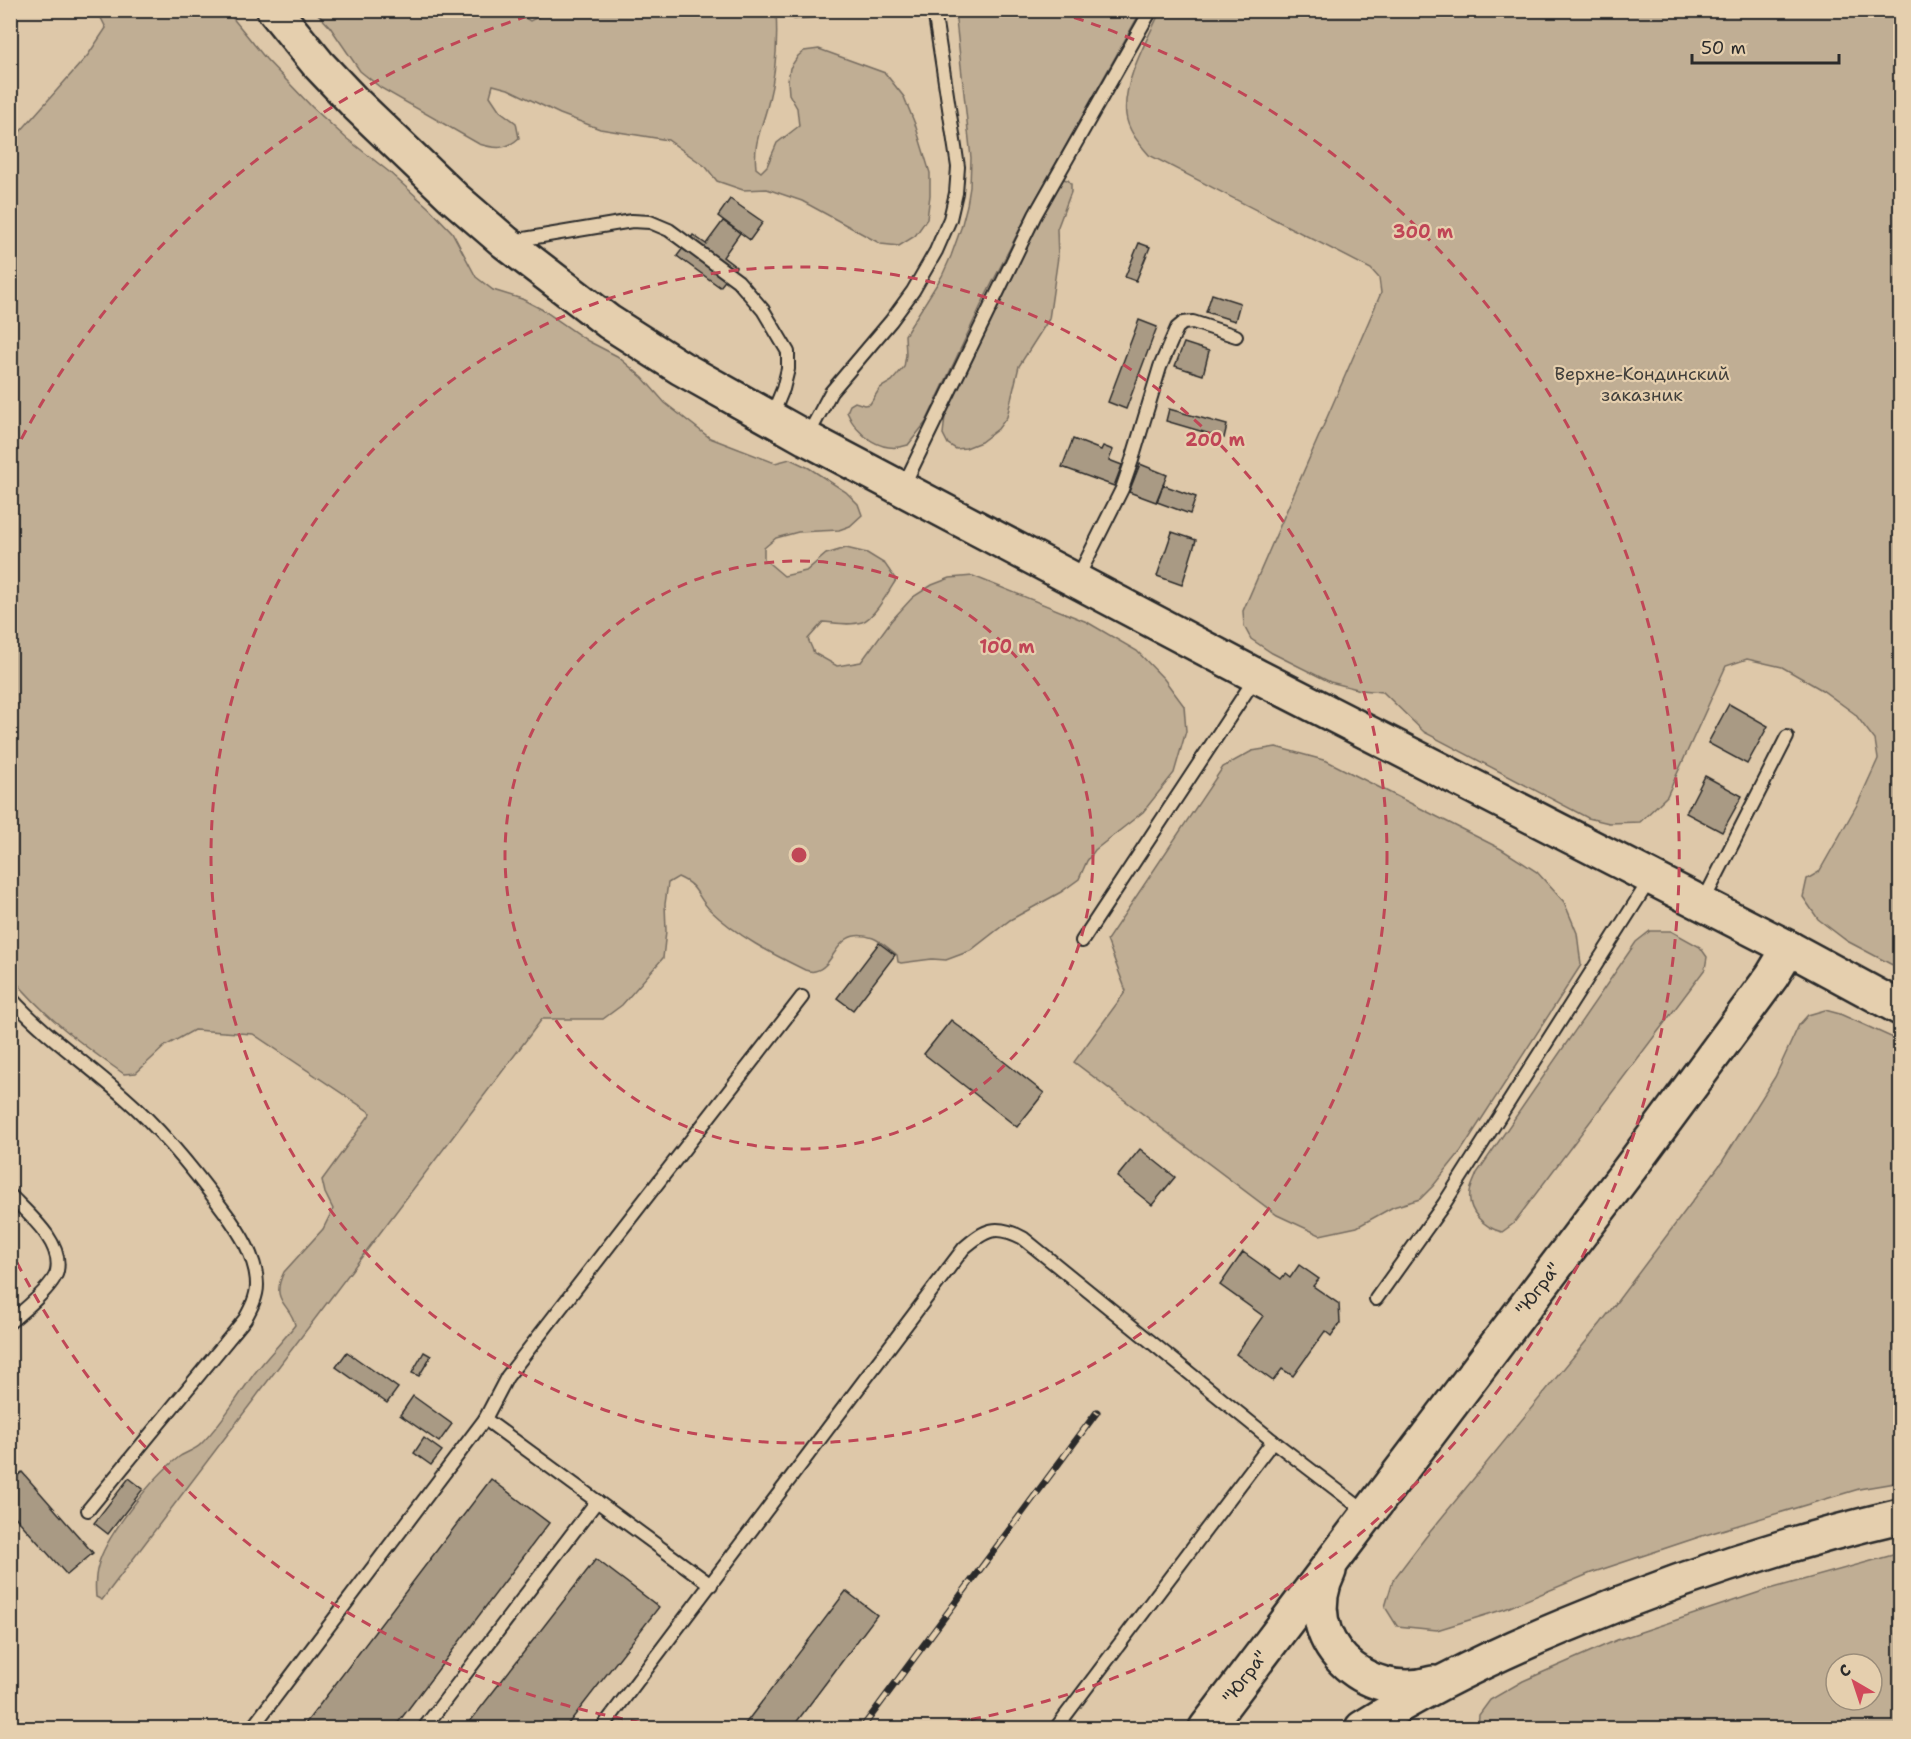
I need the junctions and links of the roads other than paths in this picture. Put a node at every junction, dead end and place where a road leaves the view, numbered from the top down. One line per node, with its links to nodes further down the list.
1 (274, 10): 4 (main road)
2 (934, 10): 7 (lane)
3 (1151, 10): 8 (lane)
4 (504, 242): 6 (main road); 6 (lane)
5 (1236, 336): 9 (lane)
6 (770, 419): 7 (main road)
7 (806, 438): 8 (main road)
8 (902, 488): 9 (main road)
9 (1076, 580): 10 (main road)
10 (1257, 676): 12 (main road); 14 (lane)
11 (1786, 737): 13 (lane)
12 (1652, 877): 13 (main road); 20 (lane)
13 (1702, 903): 15 (main road)
14 (1082, 942)
15 (1789, 948): 18 (main road); 26 (main road, "Югра")
16 (10, 997): 25 (lane)
17 (802, 997): 22 (lane)
18 (1900, 1008)
19 (10, 1195): 21 (lane)
20 (1376, 1299)
21 (10, 1322)
22 (485, 1419): 24 (lane); 31 (lane)
23 (1273, 1441): 26 (lane); 29 (lane); 34 (lane)
24 (597, 1501): 29 (lane); 32 (lane)
25 (88, 1510)
26 (1367, 1514): 28 (main road, "Югра")
27 (1900, 1516): 30 (main road)
28 (1341, 1549): 30 (main road); 35 (main road, "Югра")
29 (711, 1585): 33 (lane)
30 (1454, 1676): 36 (main road)
31 (252, 1728)
32 (424, 1728)
33 (602, 1728)
34 (1056, 1728)
35 (1206, 1728)
36 (1362, 1728)

